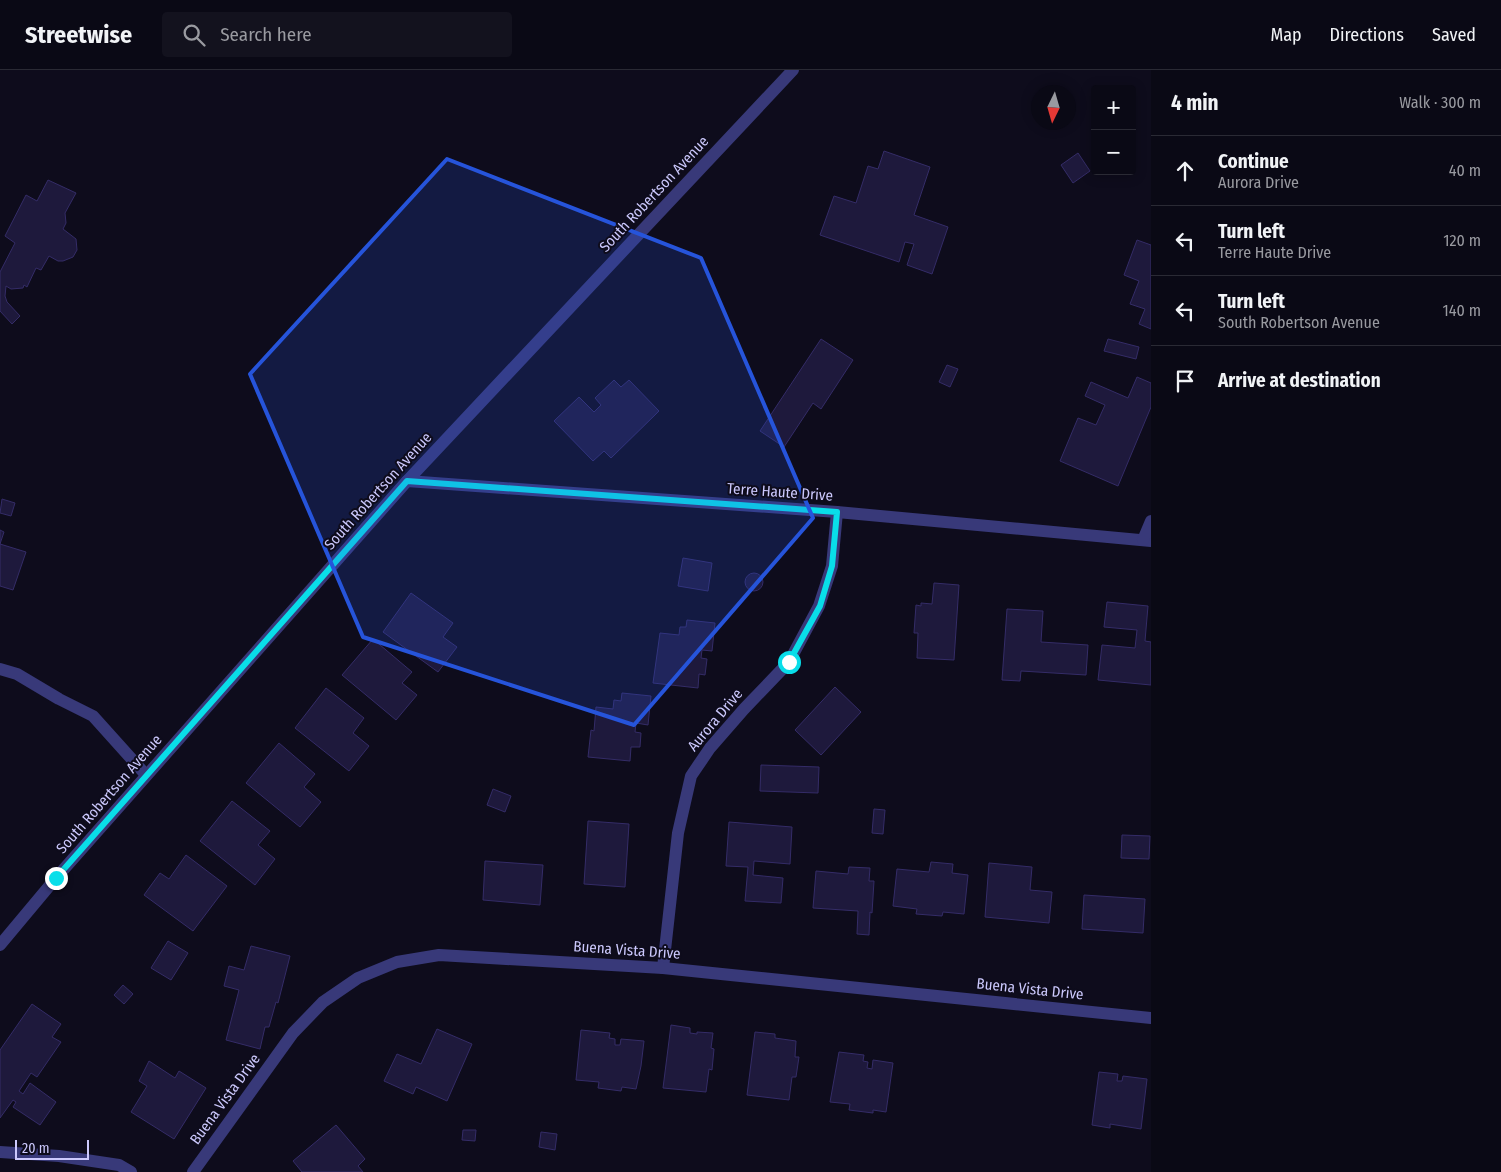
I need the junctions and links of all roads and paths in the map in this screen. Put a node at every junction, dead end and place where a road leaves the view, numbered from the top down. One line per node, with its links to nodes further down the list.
1 (793, 70): 2 (street, South Robertson Avenue)
2 (407, 481): 3 (street, Terre Haute Drive); 7 (street, South Robertson Avenue)
3 (837, 512): 5 (street, Terre Haute Drive); 9 (street, Aurora Drive)
4 (1151, 521): 5 (street)
5 (1147, 541)
6 (0, 669): 7 (street)
7 (146, 775): 8 (street, South Robertson Avenue)
8 (0, 945)
9 (663, 968): 10 (street, Buena Vista Drive); 13 (street, Buena Vista Drive)
10 (1151, 1018)
11 (0, 1152): 12 (street)
12 (130, 1172)
13 (193, 1172)

